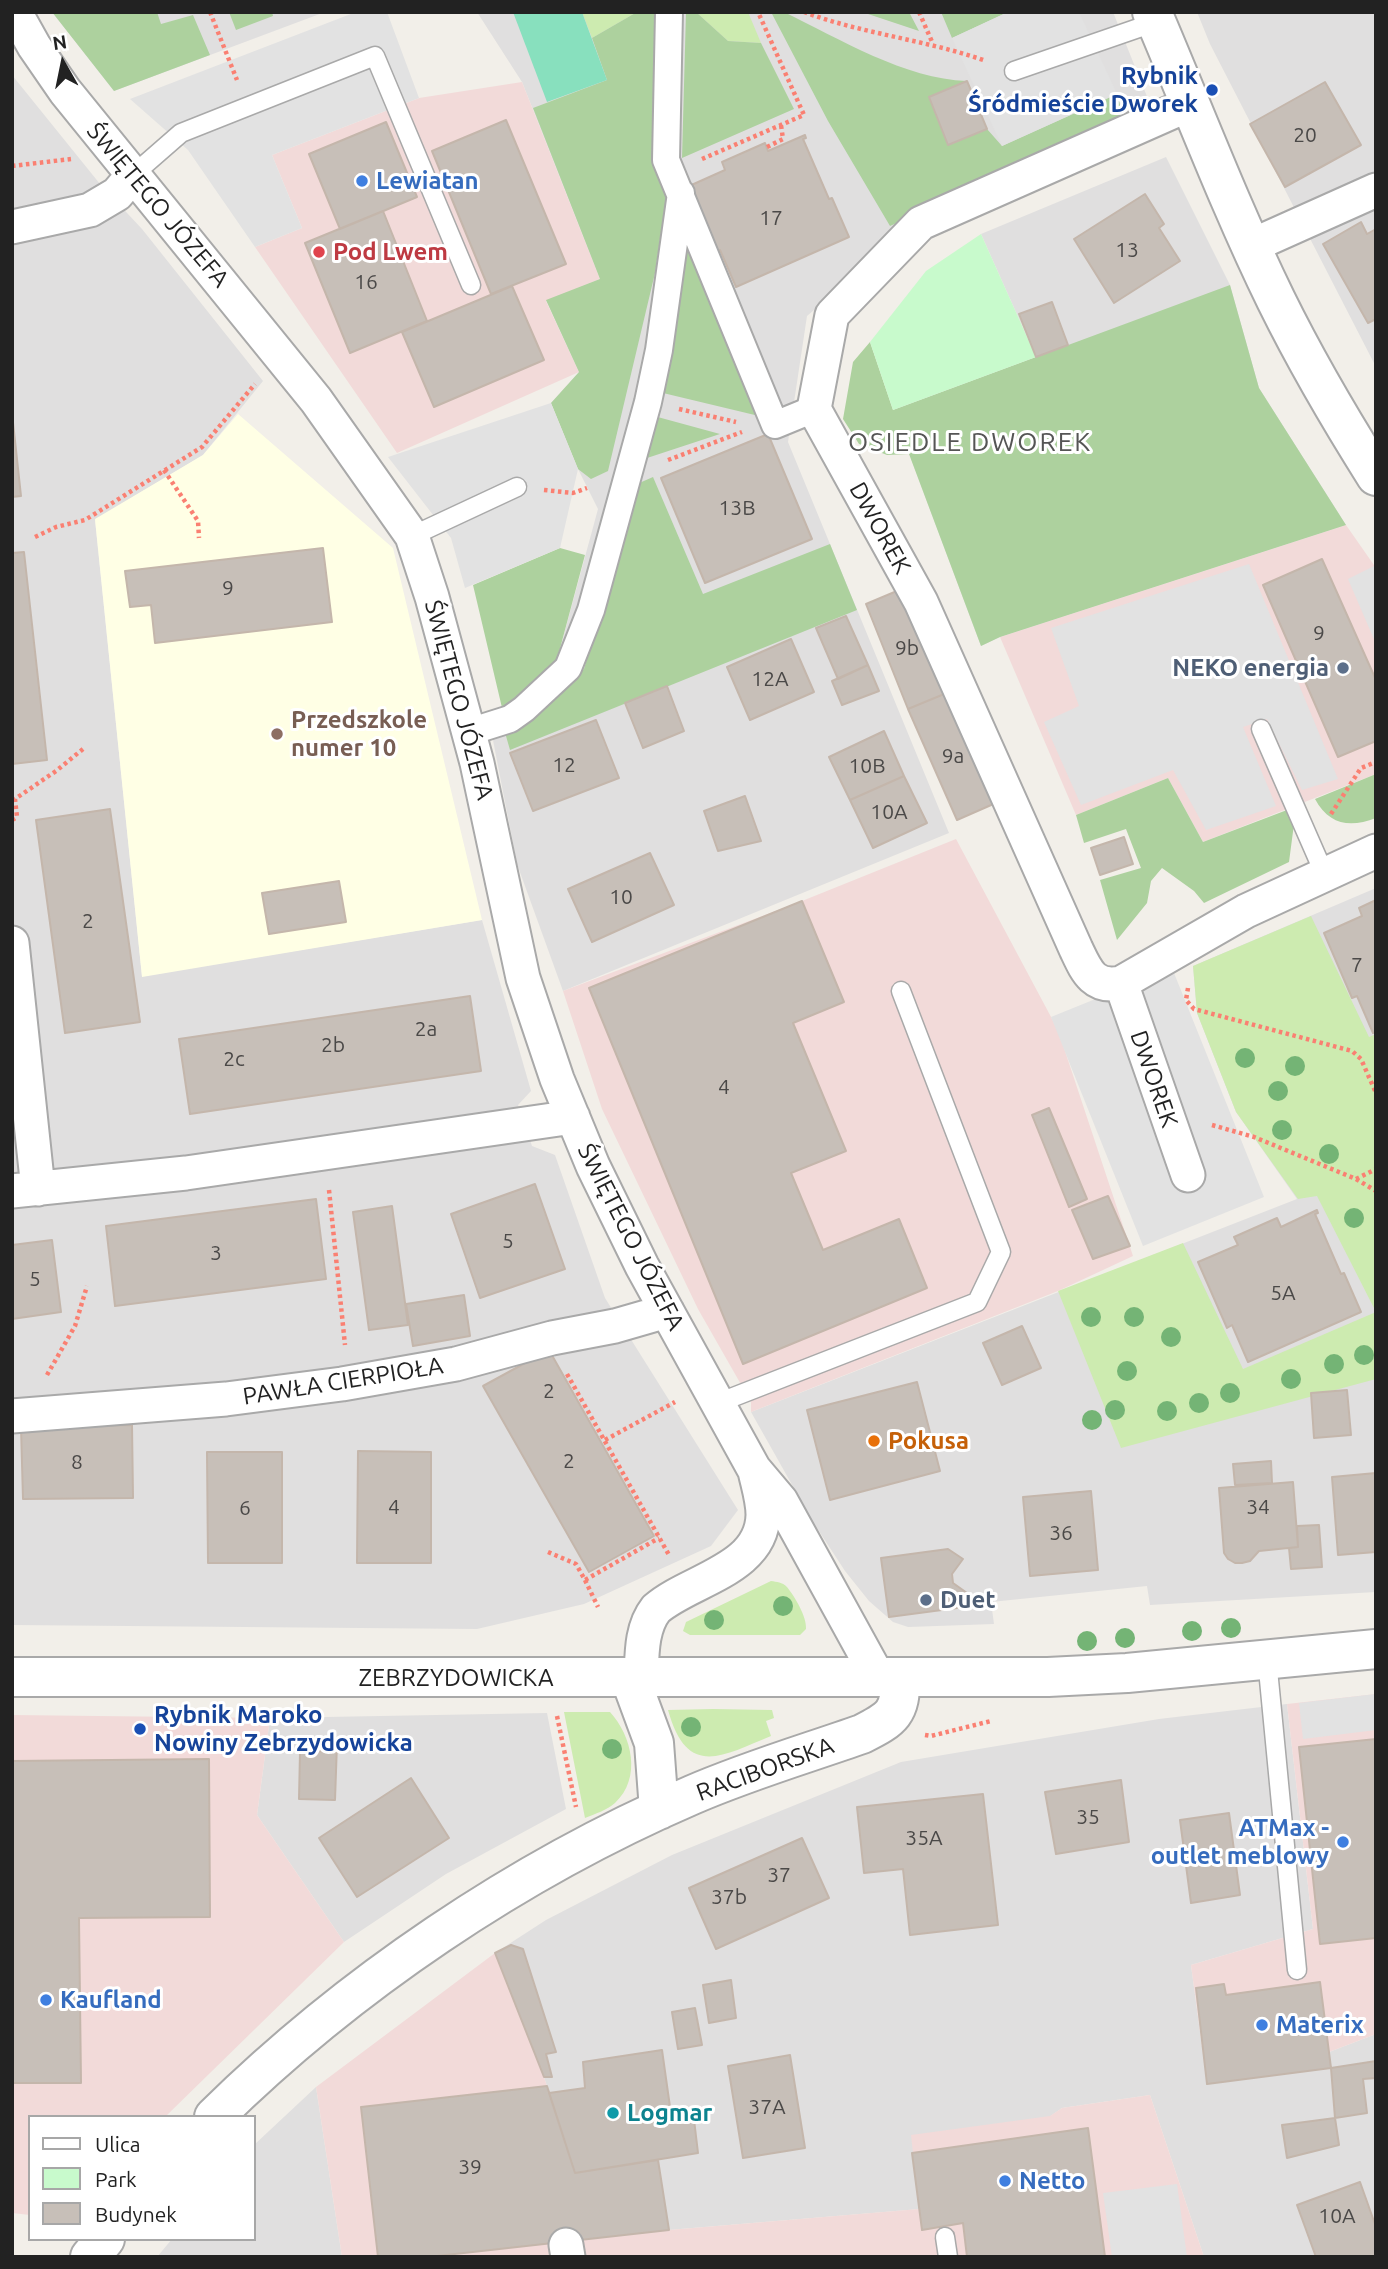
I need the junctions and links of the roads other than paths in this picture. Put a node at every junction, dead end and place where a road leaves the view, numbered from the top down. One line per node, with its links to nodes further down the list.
1 (15, 12): 6 (street, ŚWIĘTEGO JÓZEFA)
2 (669, 12): 7 (street)
3 (1154, 17): 4 (lane); 5 (street)
4 (1014, 71)
5 (1190, 104): 10 (street); 12 (street)
6 (134, 174): 9 (street); 11 (lane); 15 (street, ŚWIĘTEGO JÓZEFA)
7 (676, 183): 12 (street); 17 (street)
8 (1376, 190): 10 (street)
9 (12, 228)
10 (1251, 246): 13 (street)
11 (471, 285)
12 (814, 409): 21 (street, DWOREK)
13 (1376, 476)
14 (517, 487): 15 (lane)
15 (412, 536): 17 (street, ŚWIĘTEGO JÓZEFA)
16 (1261, 729): 19 (lane)
17 (469, 732): 23 (street, ŚWIĘTEGO JÓZEFA)
18 (1376, 851): 19 (street)
19 (1324, 873): 21 (street)
20 (12, 943): 25 (street)
21 (1121, 983): 24 (street, DWOREK)
22 (901, 991): 27 (lane)
23 (573, 1117): 25 (street); 26 (street, ŚWIĘTEGO JÓZEFA)
24 (1188, 1175)
25 (25, 1190)
26 (667, 1311): 27 (street, ŚWIĘTEGO JÓZEFA); 28 (street, PAWŁA CIERPIOŁA)
27 (718, 1403): 29 (street, ŚWIĘTEGO JÓZEFA)
28 (18, 1416)
29 (754, 1469): 33 (street, ŚWIĘTEGO JÓZEFA); 34 (street, ŚWIĘTEGO JÓZEFA)
30 (1376, 1649): 31 (street)
31 (1267, 1659): 34 (street); 36 (lane)
32 (12, 1677): 33 (street, ZEBRZYDOWICKA)
33 (635, 1678): 34 (street, ZEBRZYDOWICKA); 35 (street)
34 (889, 1679): 35 (street, RACIBORSKA)
35 (659, 1810): 37 (street, RACIBORSKA)
36 (1297, 1970)
37 (216, 2115)
38 (945, 2237): 41 (lane)
39 (102, 2241): 40 (street)
40 (90, 2257)
41 (948, 2257)

